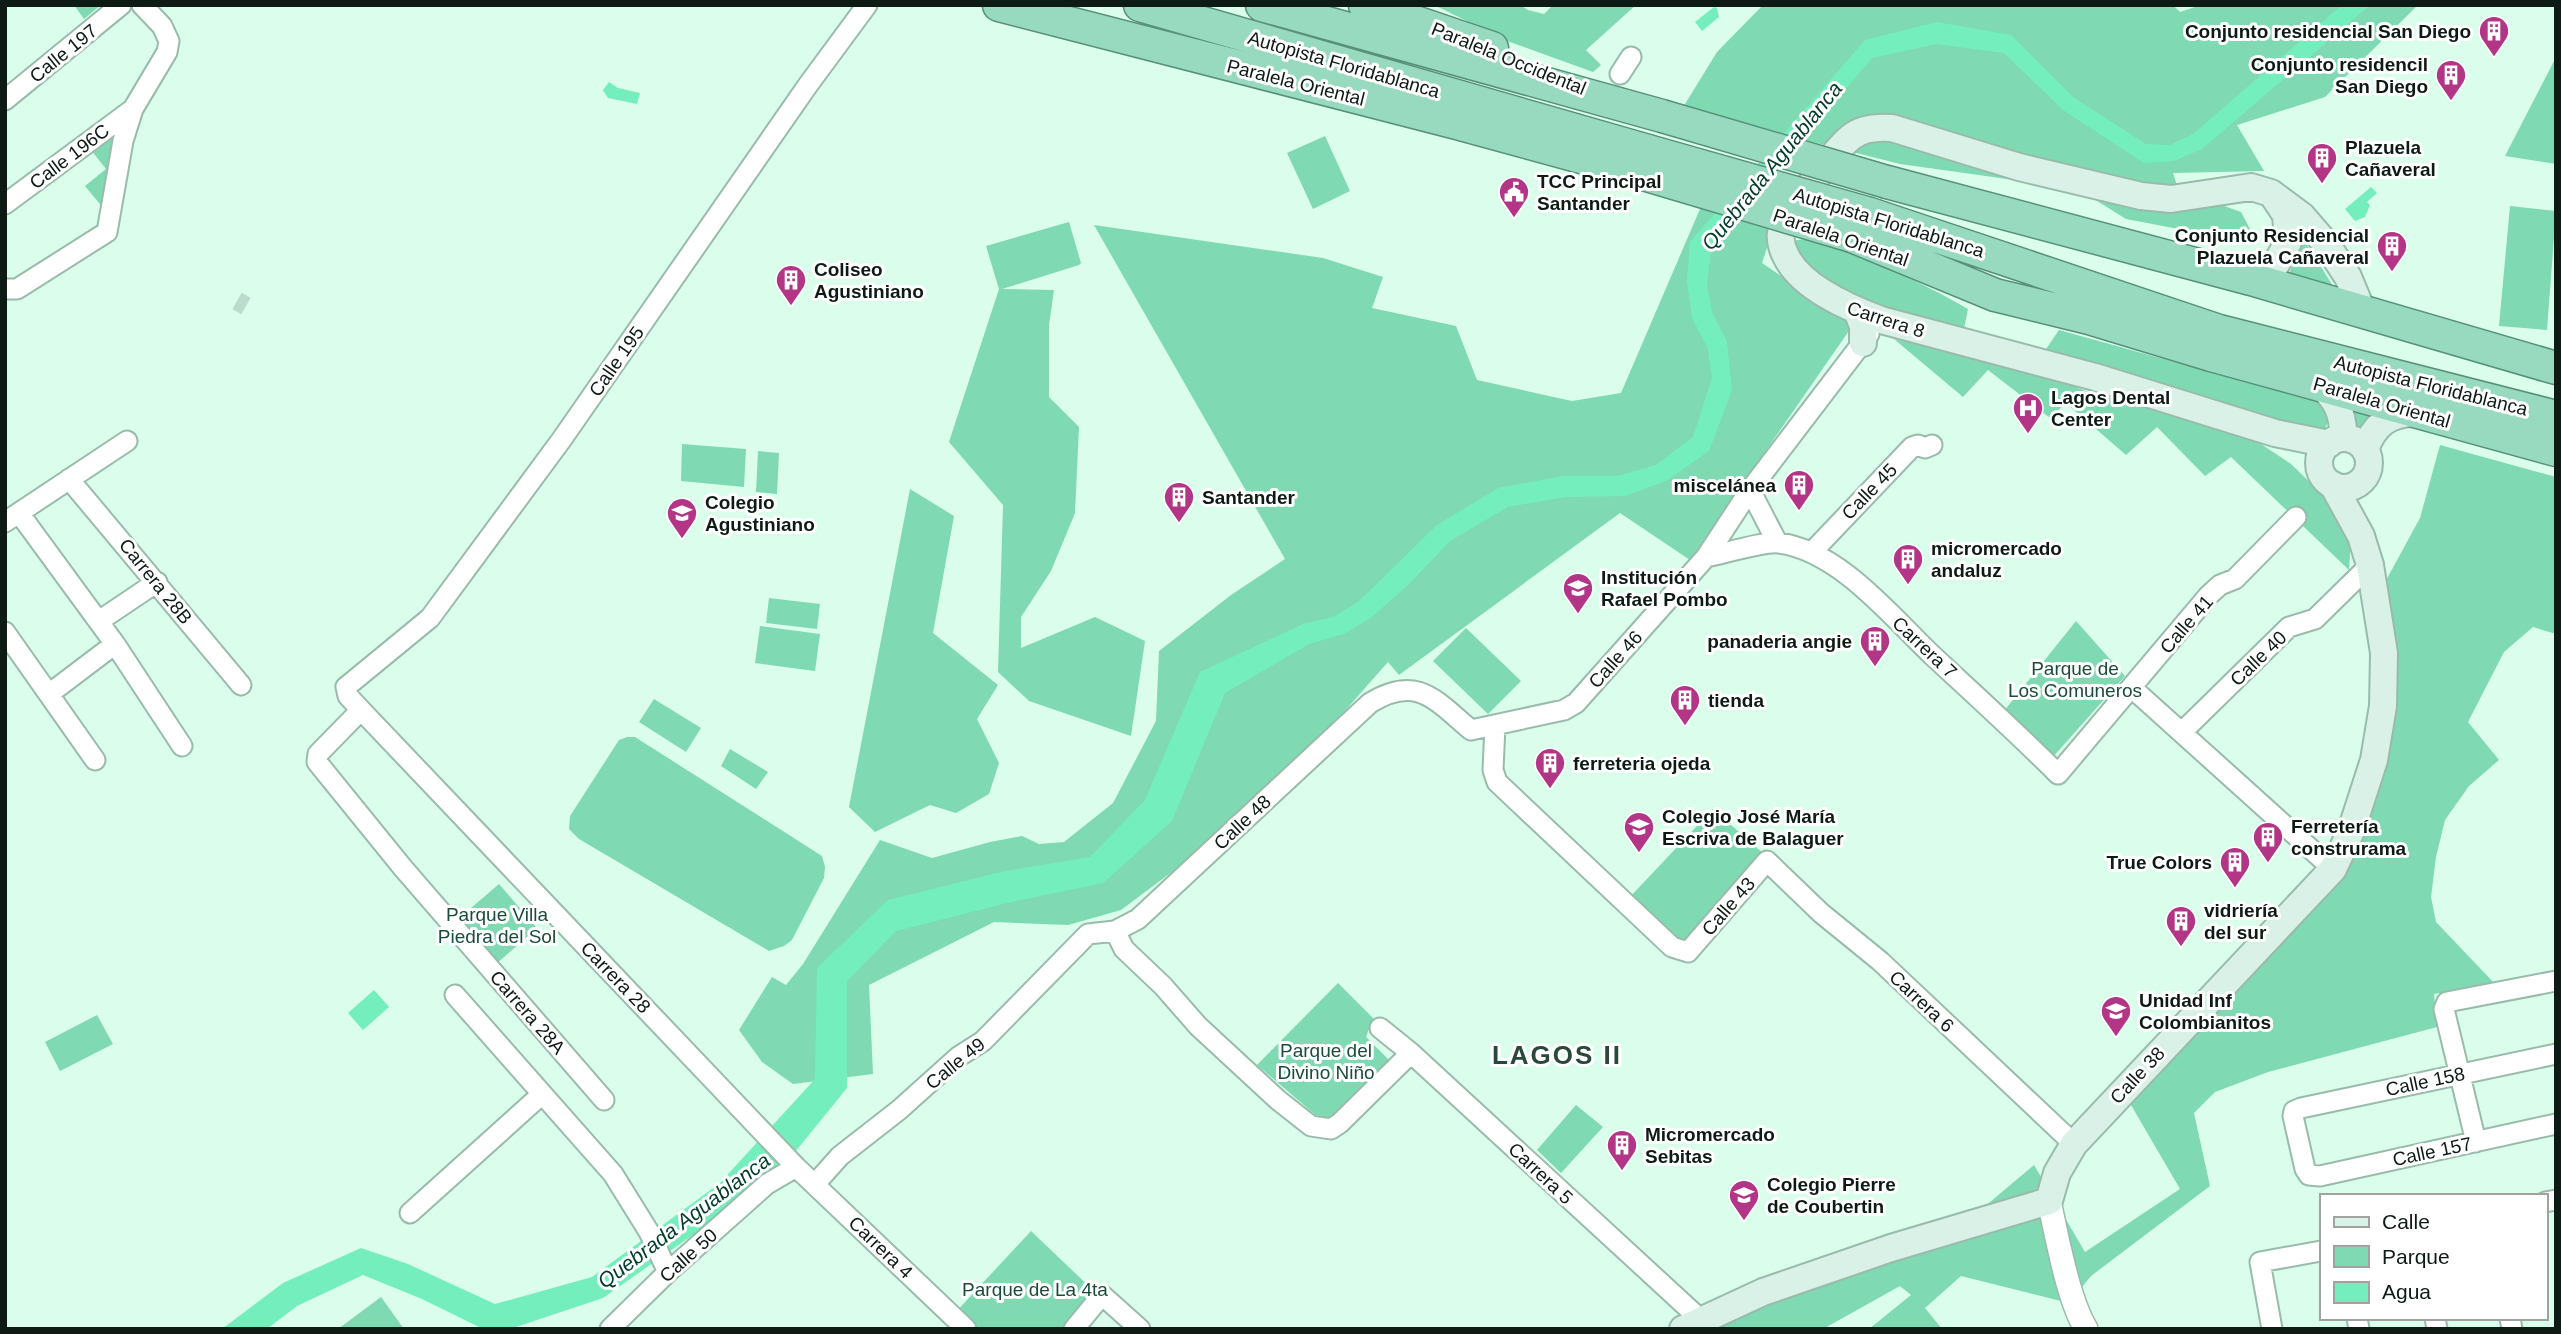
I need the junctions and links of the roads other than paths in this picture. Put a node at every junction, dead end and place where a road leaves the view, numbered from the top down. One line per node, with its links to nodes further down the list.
1 (121, 5): 11 (street, Calle 197)
2 (142, 5): 12 (street, Calle 196C)
3 (867, 5): 53 (street, Calle 195)
4 (999, 5): 13 (highway, Paralela Oriental)
5 (1140, 5): 14 (highway, Autopista Floridablanca)
6 (1262, 5): 10 (highway, Autopista Floridablanca)
7 (1365, 5): 8 (highway, Paralela Occidental)
8 (1405, 12): 10 (highway, Paralela Occidental)
9 (1631, 57): 10 (street)
10 (1616, 87): 19 (highway, Autopista Floridablanca, bridge)
11 (5, 100)
12 (133, 109): 17 (street, Calle 196C); 20 (street, Calle 196C)
13 (1457, 123): 14 (highway); 15 (highway, Paralela Oriental)
14 (1577, 131): 15 (highway, Autopista Floridablanca)
15 (1644, 162): 18 (highway, Autopista Floridablanca, bridge)
16 (2271, 193): 19 (main road); 21 (main road); 22 (main road, Carrera 8)
17 (5, 204)
18 (1861, 225): 27 (highway, Paralela Oriental); 29 (highway, Autopista Floridablanca)
19 (2251, 279): 21 (highway, Autopista Floridablanca)
20 (5, 289)
21 (2363, 313): 25 (highway, Autopista Floridablanca)
22 (1869, 315): 24 (main road); 30 (main road, Carrera 8)
23 (2556, 340): 25 (highway)
24 (1863, 343): 37 (street, Calle 46)
25 (2498, 351): 26 (highway, Autopista Floridablanca)
26 (2556, 368)
27 (2315, 382): 28 (highway, Paralela Oriental); 34 (main road)
28 (2418, 413): 33 (highway, Paralela Oriental); 34 (main road)
29 (2556, 417)
30 (2275, 433): 34 (main road, Carrera 8); 36 (main road, Carrera 8)
31 (127, 441): 35 (street)
32 (1932, 445): 42 (street, Calle 45)
33 (2556, 450)
34 (2351, 452): 36 (main road); 36 (main road); 40 (main road, Calle 38)
35 (69, 479): 38 (street); 45 (street, Carrera 28B)
36 (2329, 482): 40 (main road, Calle 38)
37 (1750, 491): 41 (street); 43 (street, Calle 46)
38 (12, 517): 46 (street)
39 (2296, 517): 50 (street, Calle 41)
40 (2361, 536): 44 (main road, Calle 38)
41 (1777, 542): 42 (street, Carrera 7); 43 (street, Carrera 7)
42 (1812, 552): 59 (street, Carrera 7)
43 (1706, 557): 54 (street, Calle 46)
44 (2370, 565): 55 (street, Calle 40); 61 (main road, Calle 38)
45 (157, 582): 46 (street); 49 (street, Carrera 28B)
46 (99, 621): 48 (street)
47 (5, 632): 52 (street)
48 (115, 644): 52 (street); 56 (street)
49 (242, 685)
50 (2132, 688): 55 (street); 59 (street, Calle 41)
51 (1388, 692): 54 (street, Calle 46); 62 (street, Calle 48)
52 (49, 694): 57 (street)
53 (355, 703): 58 (street, Calle 195); 75 (street, Carrera 28)
54 (1495, 726): 60 (street, Calle 43)
55 (2182, 732): 61 (street)
56 (182, 746)
57 (95, 760)
58 (317, 762): 71 (street, Carrera 28A)
59 (2058, 774)
60 (1768, 861): 74 (street, Carrera 6)
61 (2333, 869): 74 (main road, Calle 38)
62 (1115, 930): 63 (street, Calle 48); 67 (street)
63 (1088, 934): 77 (street, Calle 49)
64 (2556, 981): 69 (street)
65 (455, 995): 70 (street)
66 (1380, 1028): 67 (street, Carrera 5)
67 (1411, 1053): 82 (street, Carrera 5)
68 (2556, 1054): 69 (street, Calle 158)
69 (2459, 1073): 73 (street); 76 (street, Calle 158)
70 (541, 1095): 79 (street); 81 (street)
71 (604, 1100)
72 (2556, 1124): 73 (street, Calle 157)
73 (2476, 1142): 76 (street, Calle 157)
74 (2074, 1144): 78 (main road, Calle 38)
75 (793, 1163): 77 (street, Carrera 4); 81 (street, Calle 50)
76 (2309, 1175)
77 (815, 1184): 84 (street, Carrera 4)
78 (2049, 1201): 82 (main road); 87 (street)
79 (410, 1213)
80 (2320, 1251): 88 (street)
81 (665, 1266): 83 (street, Calle 50)
82 (1692, 1324)
83 (610, 1329)
84 (966, 1329)
85 (1074, 1329): 86 (street)
86 (1140, 1329)
87 (2086, 1329)
88 (2272, 1329)

